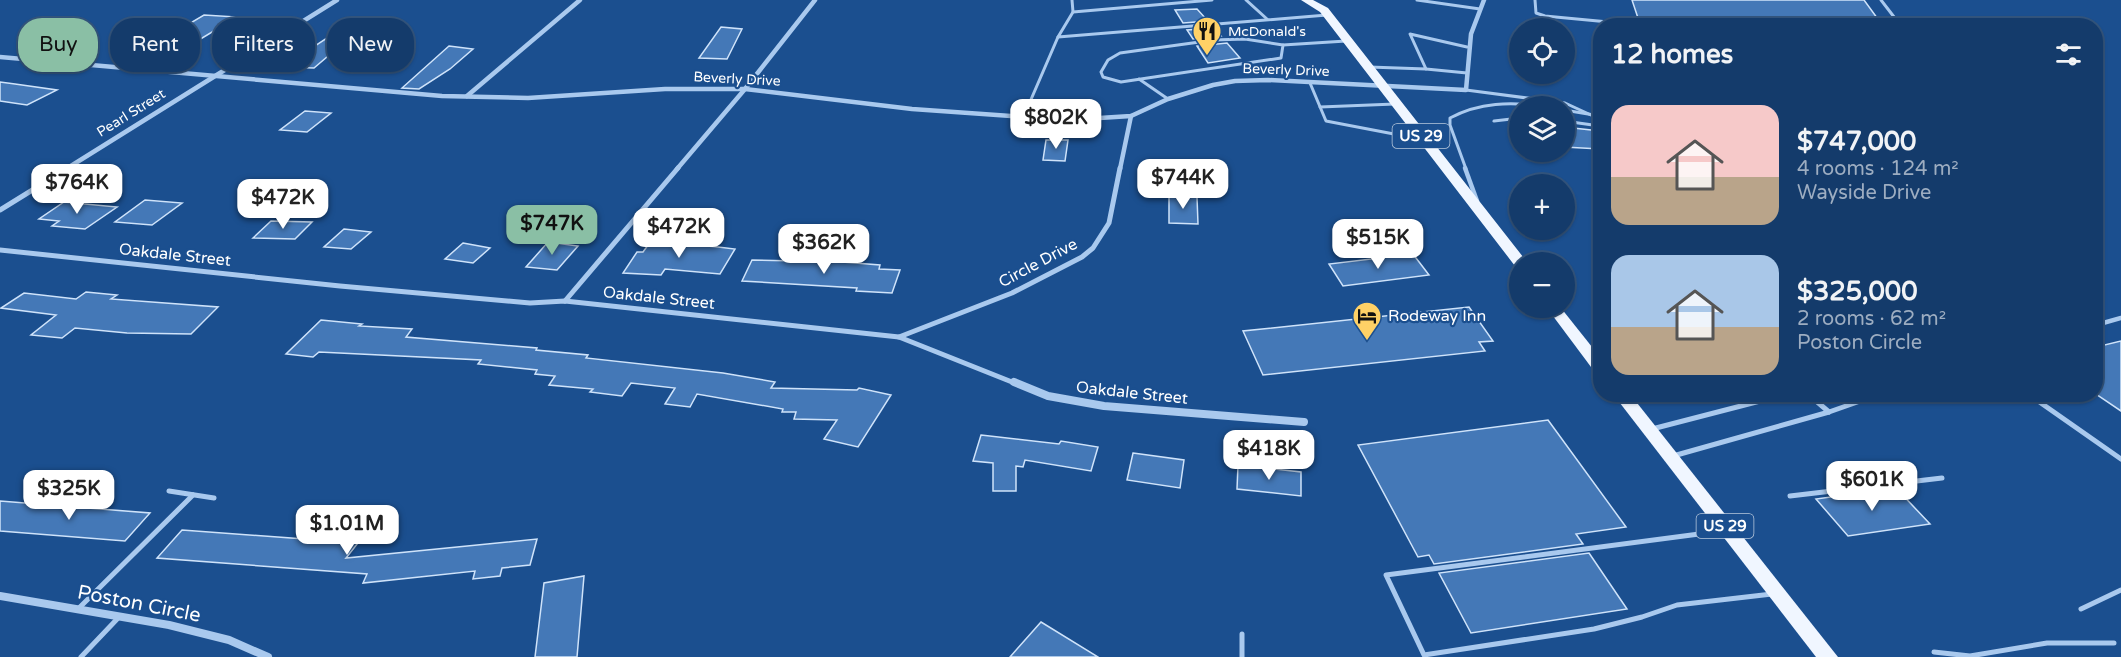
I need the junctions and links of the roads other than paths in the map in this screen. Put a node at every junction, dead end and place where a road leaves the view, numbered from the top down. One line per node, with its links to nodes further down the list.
1 (338, 0): 26 (street, Pearl Street)
2 (580, 0): 32 (street)
3 (815, 0): 30 (street)
4 (1072, 0): 14 (lane)
5 (1212, 0): 14 (lane)
6 (1246, 0): 16 (lane)
7 (1306, 0): 12 (main road, US 29)
8 (1417, 0): 13 (lane)
9 (1484, 0): 13 (street)
10 (1535, 0): 17 (lane)
11 (1881, 0): 15 (lane)
12 (1327, 8): 16 (lane); 19 (main road, US 29)
13 (1480, 9): 21 (street)
14 (1073, 12): 18 (lane)
15 (1895, 18)
16 (1267, 19): 18 (lane)
17 (1593, 21)
18 (1058, 37): 40 (lane)
19 (1346, 41): 20 (lane); 23 (main road, US 29)
20 (1283, 45): 27 (lane); 27 (lane)
21 (1467, 47): 24 (lane); 25 (street)
22 (0, 57): 26 (street, Beverly Drive)
23 (1366, 66): 24 (lane); 29 (main road, US 29)
24 (1426, 69): 25 (lane)
25 (1467, 73): 31 (street)
26 (212, 77): 32 (street, Beverly Drive); 46 (street, Pearl Street)
27 (1138, 79): 33 (lane)
28 (1310, 83): 29 (street, Beverly Drive); 33 (street, Beverly Drive); 36 (lane)
29 (1381, 86): 31 (street, Beverly Drive); 34 (main road, US 29)
30 (745, 89): 32 (street, Beverly Drive); 40 (street, Beverly Drive); 50 (street)
31 (1466, 90): 38 (lane)
32 (466, 97)
33 (1168, 99): 39 (street, Beverly Drive)
34 (1395, 104): 36 (lane); 45 (main road, US 29)
35 (1509, 105): 47 (lane)
36 (1320, 107): 45 (lane)
37 (1575, 112): 38 (lane)
38 (1591, 115)
39 (1131, 116): 40 (street, Beverly Drive); 54 (street, Circle Drive)
40 (1023, 118)
41 (1509, 119): 42 (lane)
42 (1494, 121)
43 (1575, 123): 44 (lane)
44 (1593, 125)
45 (1423, 139): 47 (main road, US 29)
46 (0, 210)
47 (1482, 215): 49 (main road, US 29)
48 (0, 250): 50 (street, Oakdale Street)
49 (1511, 252)
50 (565, 301): 54 (street, Oakdale Street)
51 (1562, 318): 55 (main road)
52 (2121, 318): 53 (lane)
53 (2103, 323)
54 (899, 337): 62 (street, Oakdale Street)
55 (1593, 358)
56 (1628, 402): 63 (main road, US 29)
57 (1756, 402): 63 (lane)
58 (1817, 402): 61 (lane)
59 (1857, 402): 61 (lane)
60 (2039, 402): 65 (lane)
61 (1829, 412): 64 (lane)
62 (1304, 422)
63 (1649, 430): 64 (main road, US 29)
64 (1671, 457): 71 (main road, US 29)
65 (2121, 459)
66 (1942, 477): 69 (lane)
67 (169, 491): 68 (lane)
68 (193, 495): 70 (lane); 75 (lane)
69 (1790, 496)
70 (214, 498)
71 (1728, 530): 73 (main road, US 29); 73 (lane)
72 (2121, 590): 76 (lane)
73 (1777, 593): 84 (main road, US 29)
74 (0, 596): 75 (street, Poston Circle)
75 (79, 608): 77 (street, Poston Circle)
76 (2081, 609)
77 (120, 616): 81 (lane); 82 (street, Poston Circle)
78 (1242, 633): 83 (lane)
79 (2114, 643): 80 (lane)
80 (1934, 652)
81 (81, 657)
82 (268, 657)
83 (1242, 657)
84 (1828, 657)

